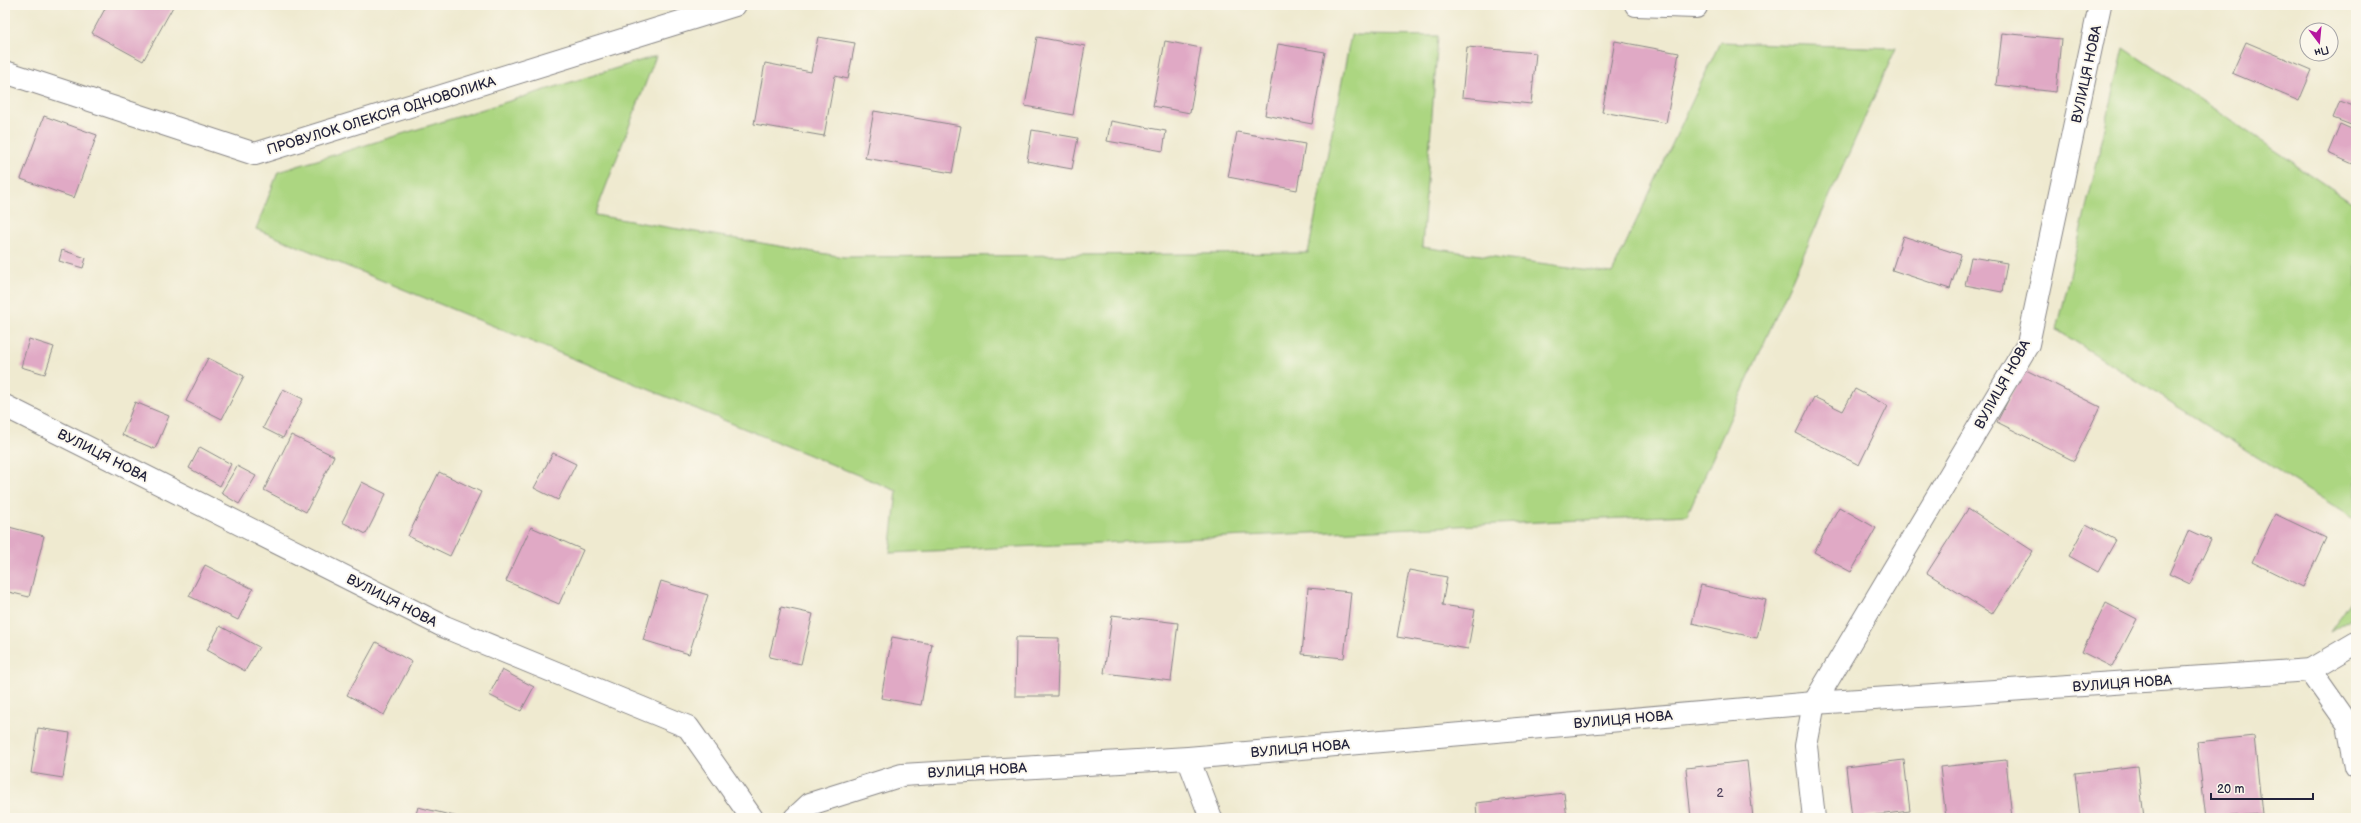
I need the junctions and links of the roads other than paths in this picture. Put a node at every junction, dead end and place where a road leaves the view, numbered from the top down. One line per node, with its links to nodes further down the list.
1 (735, 5): 5 (street, ПРОВУЛОК ОЛЕКСІЯ ОДНОВОЛИКА)
2 (1636, 5): 4 (street)
3 (2100, 5): 9 (street, ВУЛИЦЯ НОВА)
4 (1696, 7)
5 (5, 72)
6 (5, 406): 12 (street, ВУЛИЦЯ НОВА)
7 (2356, 643): 8 (street)
8 (2310, 670): 9 (street, ВУЛИЦЯ НОВА); 11 (street)
9 (1814, 703): 10 (street, ВУЛИЦЯ НОВА); 15 (street)
10 (1188, 758): 13 (street, ВУЛИЦЯ НОВА); 14 (street)
11 (2356, 767)
12 (752, 818)
13 (795, 818)
14 (1211, 818)
15 (1814, 818)

